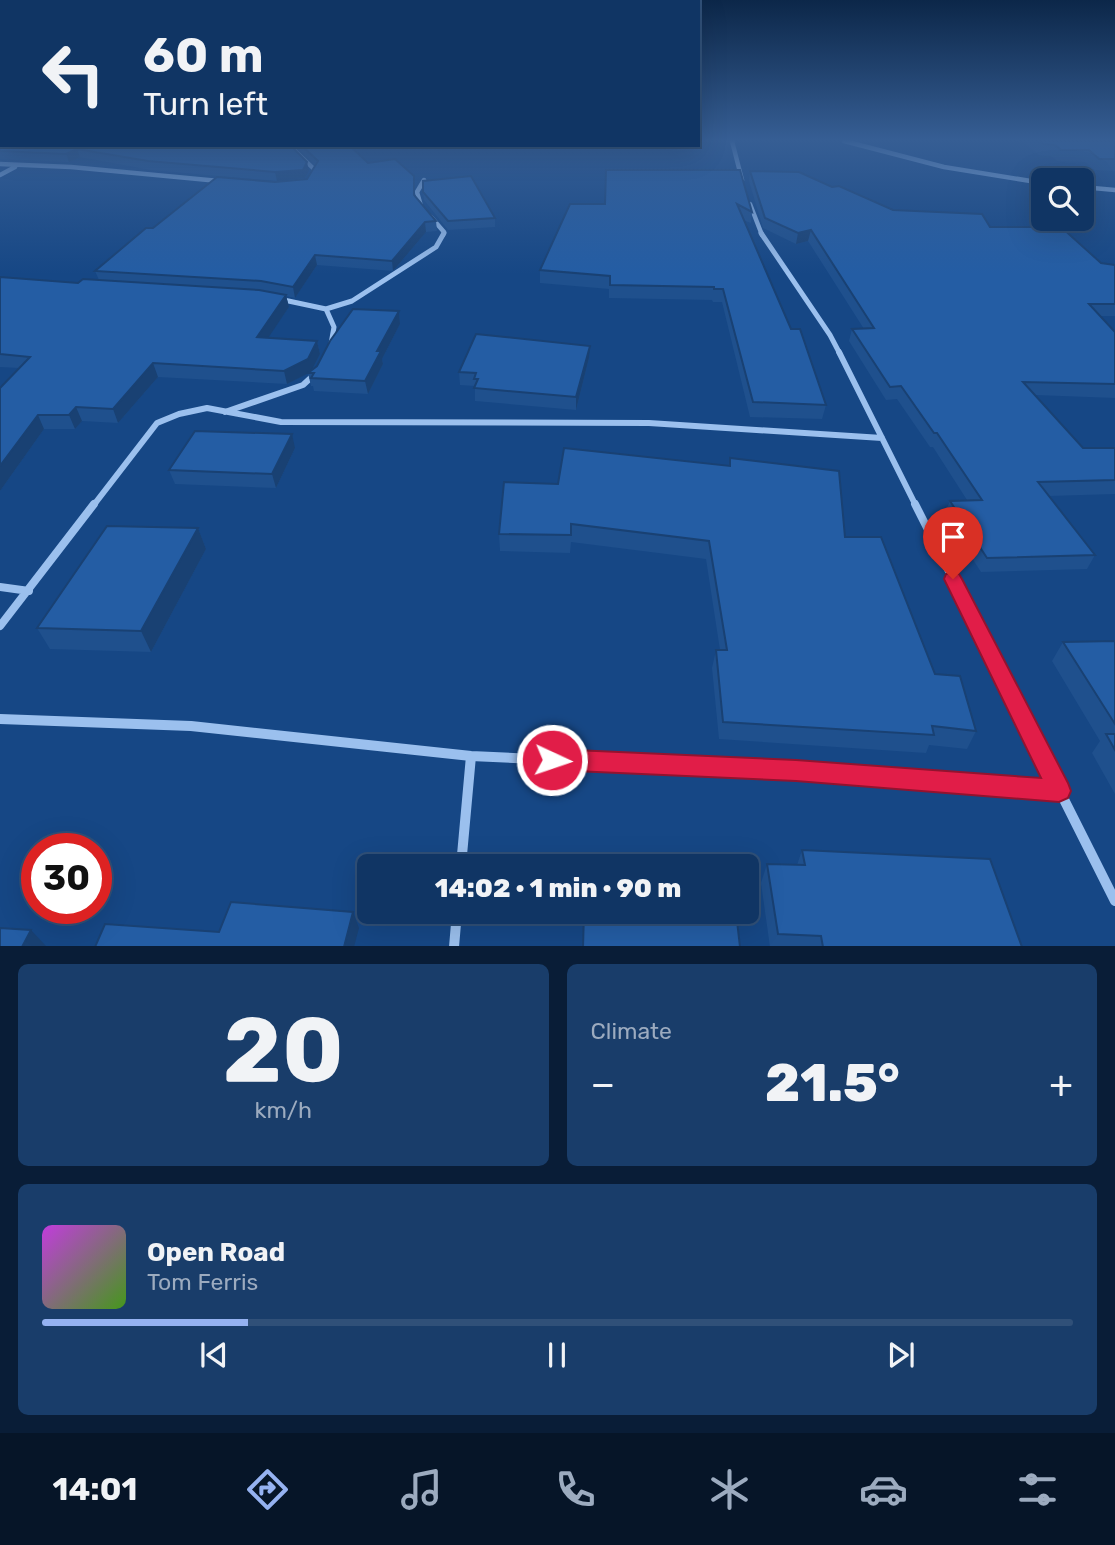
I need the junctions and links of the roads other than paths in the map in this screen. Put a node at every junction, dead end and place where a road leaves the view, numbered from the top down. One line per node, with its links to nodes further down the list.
1 (420, 185): 8 (street)
2 (744, 185): 5 (street)
3 (1094, 188): 4 (street)
4 (1115, 190)
5 (746, 191)
6 (749, 203): 12 (street)
7 (274, 299): 8 (street)
8 (327, 309): 9 (street)
9 (327, 352)
10 (321, 364): 11 (street)
11 (223, 413): 12 (street); 14 (street)
12 (882, 438): 18 (street)
13 (0, 587): 14 (street)
14 (29, 591): 15 (street)
15 (0, 626)
16 (0, 719): 17 (street)
17 (471, 756): 18 (street); 19 (street)
18 (1059, 791): 20 (street)
19 (462, 854)
20 (1115, 901)
21 (456, 924): 22 (street)
22 (454, 946)

